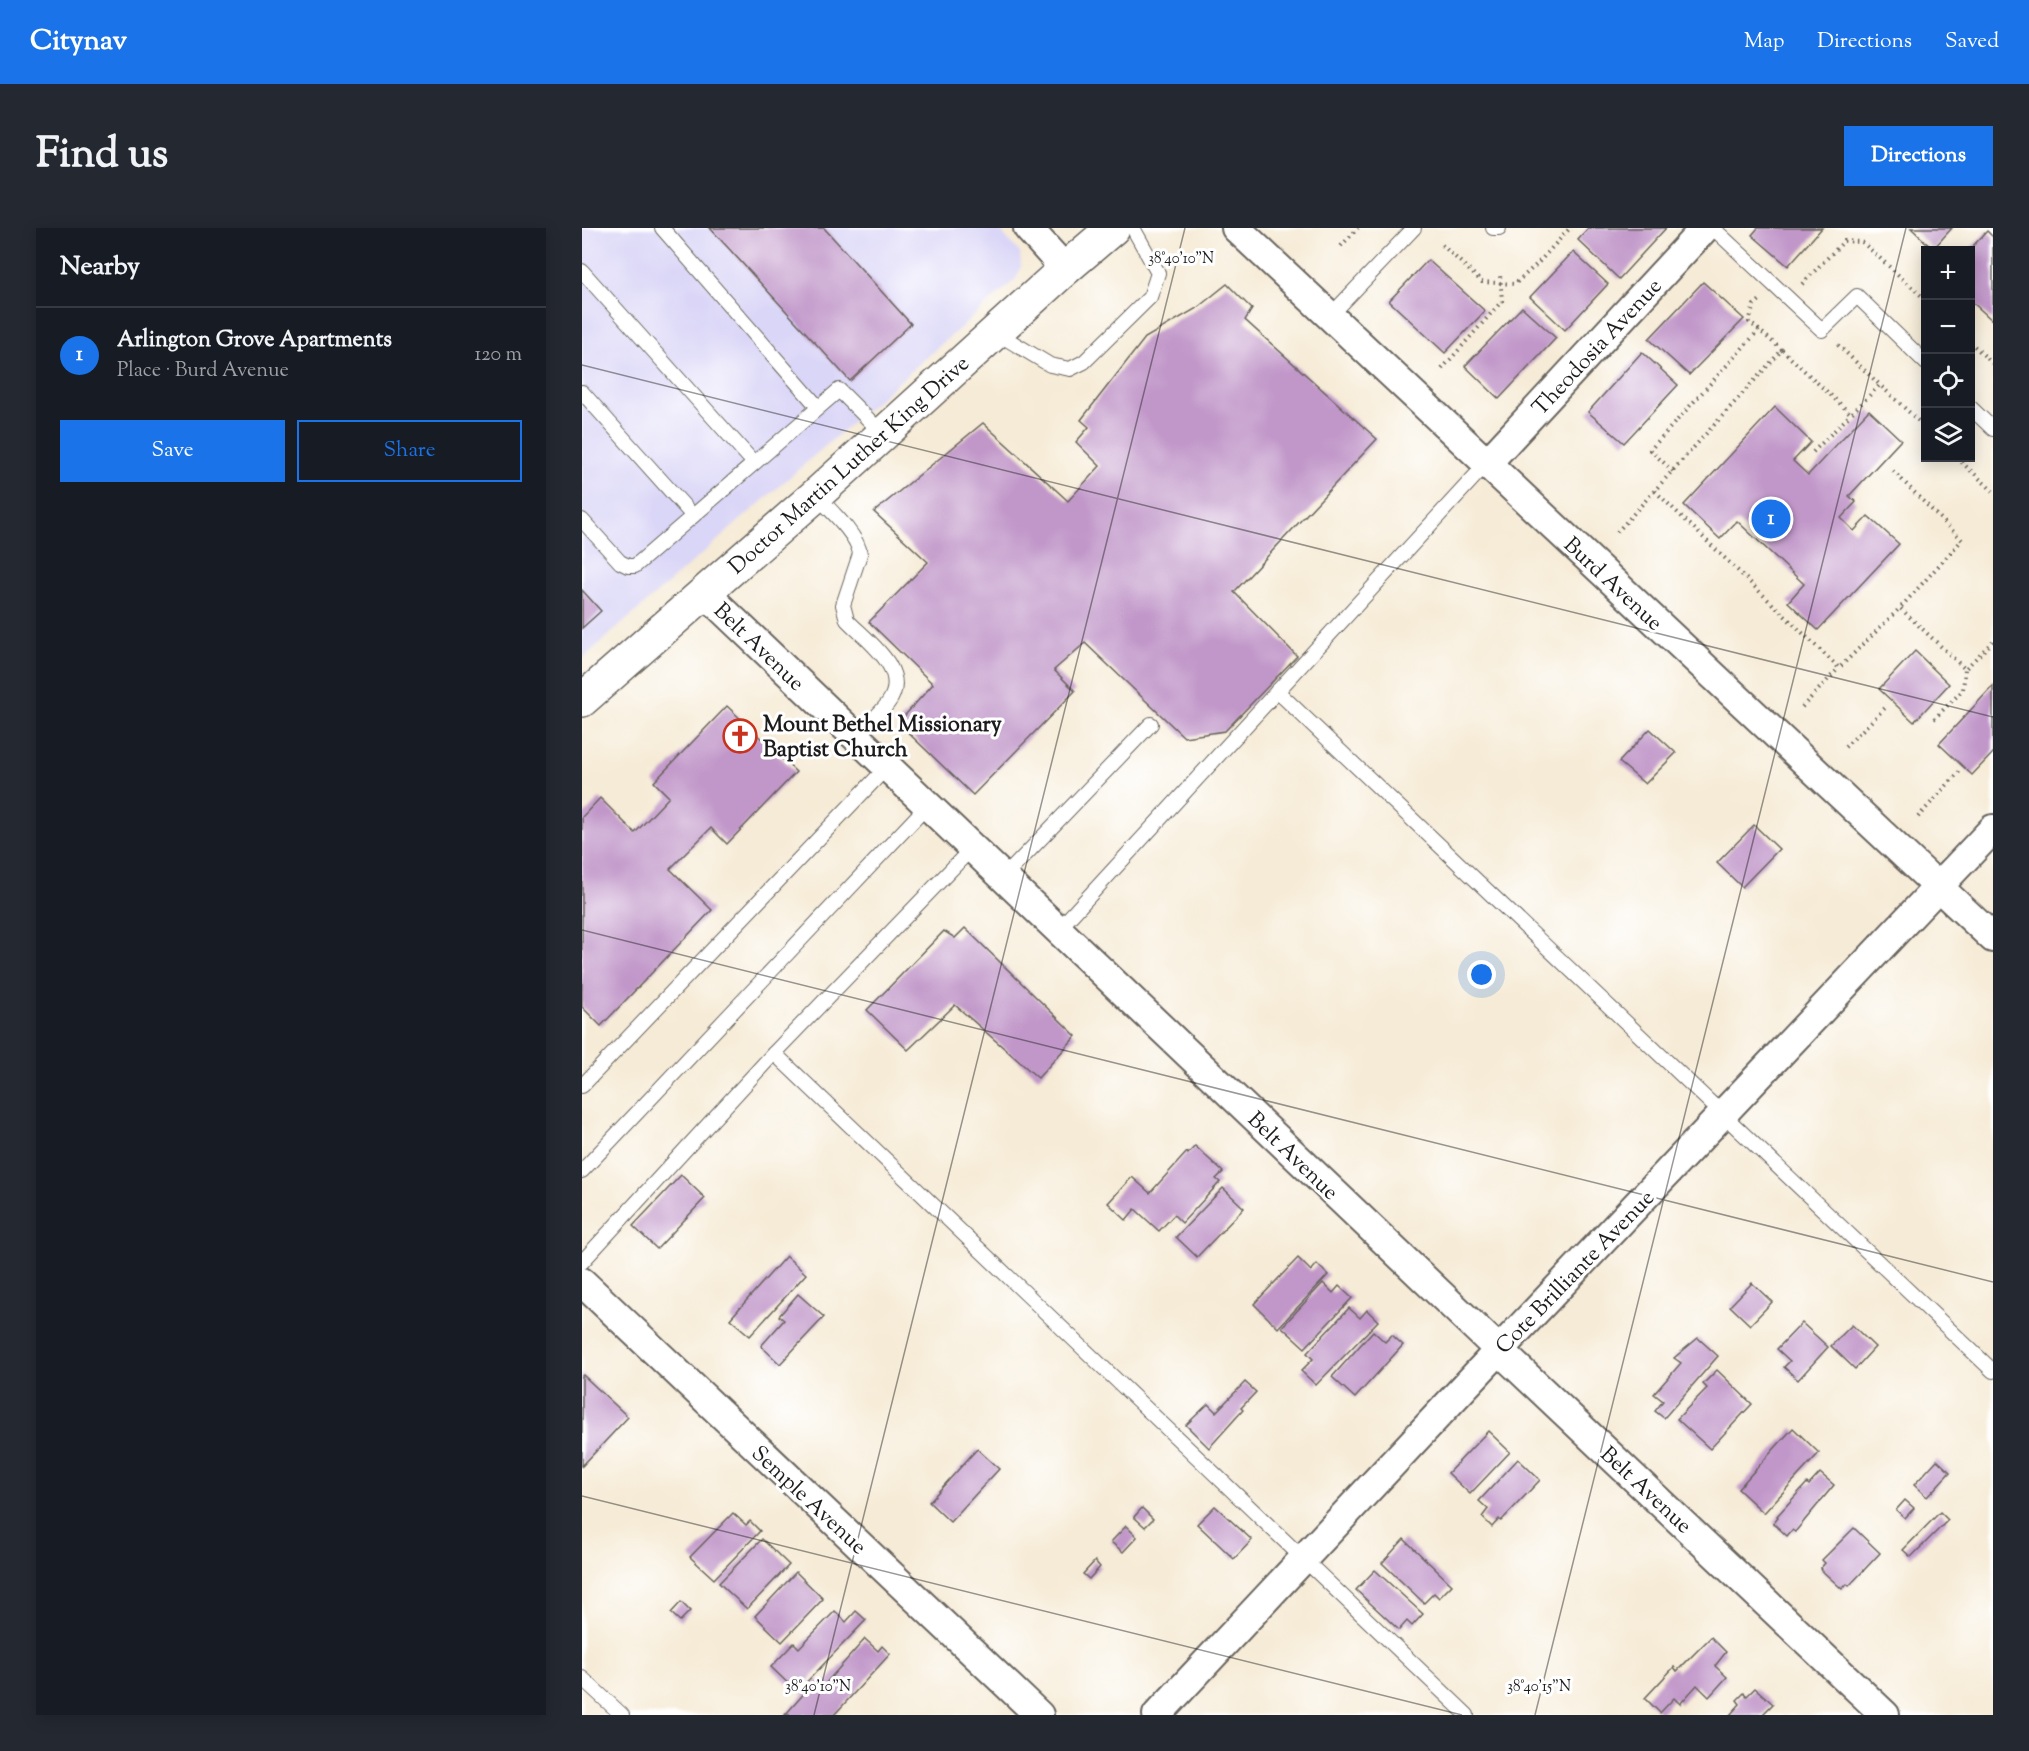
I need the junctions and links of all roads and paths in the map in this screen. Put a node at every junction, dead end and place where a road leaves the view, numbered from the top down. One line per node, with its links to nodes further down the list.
1 (662, 228): 33 (lane)
2 (1028, 228): 15 (street)
3 (1113, 228): 15 (main road, Doctor Martin Luther King Drive)
4 (1133, 228): 24 (lane)
5 (1236, 228): 22 (street, Burd Avenue)
6 (1358, 228): 14 (path)
7 (1414, 228): 22 (lane)
8 (1492, 228): 9 (lane)
9 (1499, 228)
10 (1570, 228): 18 (path)
11 (1705, 228): 42 (street, Theodosia Avenue)
12 (1713, 228): 28 (lane)
13 (1442, 245): 18 (path)
14 (1341, 246)
15 (1065, 269): 24 (main road, Doctor Martin Luther King Drive)
16 (582, 271): 41 (lane)
17 (1500, 275): 18 (path)
18 (1501, 283): 30 (path)
19 (1808, 291): 20 (path)
20 (1921, 295)
21 (1762, 297): 23 (path)
22 (1330, 316): 42 (street, Burd Avenue)
23 (1759, 330): 27 (path); 43 (path)
24 (995, 332): 38 (main road, Doctor Martin Luther King Drive)
25 (1838, 345): 31 (path)
26 (1975, 346): 29 (path)
27 (1782, 350): 35 (path); 43 (path)
28 (1921, 358)
29 (1993, 364)
30 (1442, 369)
31 (1880, 385): 35 (path); 36 (path)
32 (582, 392): 48 (lane)
33 (818, 407): 38 (lane); 41 (lane)
34 (1972, 408): 37 (lane)
35 (1851, 414): 39 (path)
36 (1921, 423)
37 (1993, 429)
38 (883, 434): 47 (main road, Doctor Martin Luther King Drive)
39 (1814, 452)
40 (1961, 462): 46 (path)
41 (754, 463): 48 (lane)
42 (1487, 463): 56 (lane); 71 (street, Burd Avenue)
43 (1673, 471): 45 (path)
44 (1893, 471): 52 (path)
45 (1655, 491): 50 (path); 54 (path)
46 (1993, 491)
47 (816, 495): 51 (main road, Doctor Martin Luther King Drive); 62 (lane)
48 (693, 516): 49 (lane)
49 (582, 520)
50 (1617, 532)
51 (705, 593): 57 (main road, Doctor Martin Luther King Drive); 62 (street, Belt Avenue)
52 (1900, 608): 54 (path); 55 (path)
53 (1993, 641): 55 (path)
54 (1839, 668): 58 (path)
55 (1965, 669): 60 (path)
56 (1277, 691): 72 (lane); 76 (lane)
57 (582, 700)
58 (1802, 707)
59 (1886, 707): 63 (path)
60 (1934, 719)
61 (1151, 724): 70 (lane)
62 (855, 737): 64 (street, Belt Avenue)
63 (1845, 747)
64 (887, 767): 66 (street, Belt Avenue); 75 (lane)
65 (1960, 771): 67 (path)
66 (927, 806): 69 (street, Belt Avenue); 77 (lane)
67 (1918, 817)
68 (1993, 829): 71 (street, Cote Brilliante Avenue)
69 (972, 848): 70 (street, Belt Avenue); 74 (lane)
70 (1003, 878): 72 (street, Belt Avenue)
71 (1939, 887): 73 (street, Burd Avenue); 76 (street, Cote Brilliante Avenue)
72 (1058, 930): 80 (street, Belt Avenue)
73 (1993, 938)
74 (774, 1053): 78 (lane); 82 (lane)
75 (582, 1086)
76 (1723, 1114): 80 (street, Cote Brilliante Avenue); 81 (lane)
77 (582, 1171)
78 (582, 1262)
79 (582, 1282): 85 (street, Semple Avenue)
80 (1499, 1350): 82 (street, Cote Brilliante Avenue); 88 (street, Belt Avenue)
81 (1993, 1371)
82 (1303, 1560): 86 (street, Cote Brilliante Avenue); 87 (lane)
83 (582, 1678): 84 (lane)
84 (622, 1715)
85 (1039, 1715)
86 (1157, 1715)
87 (1467, 1715)
88 (1886, 1715)

